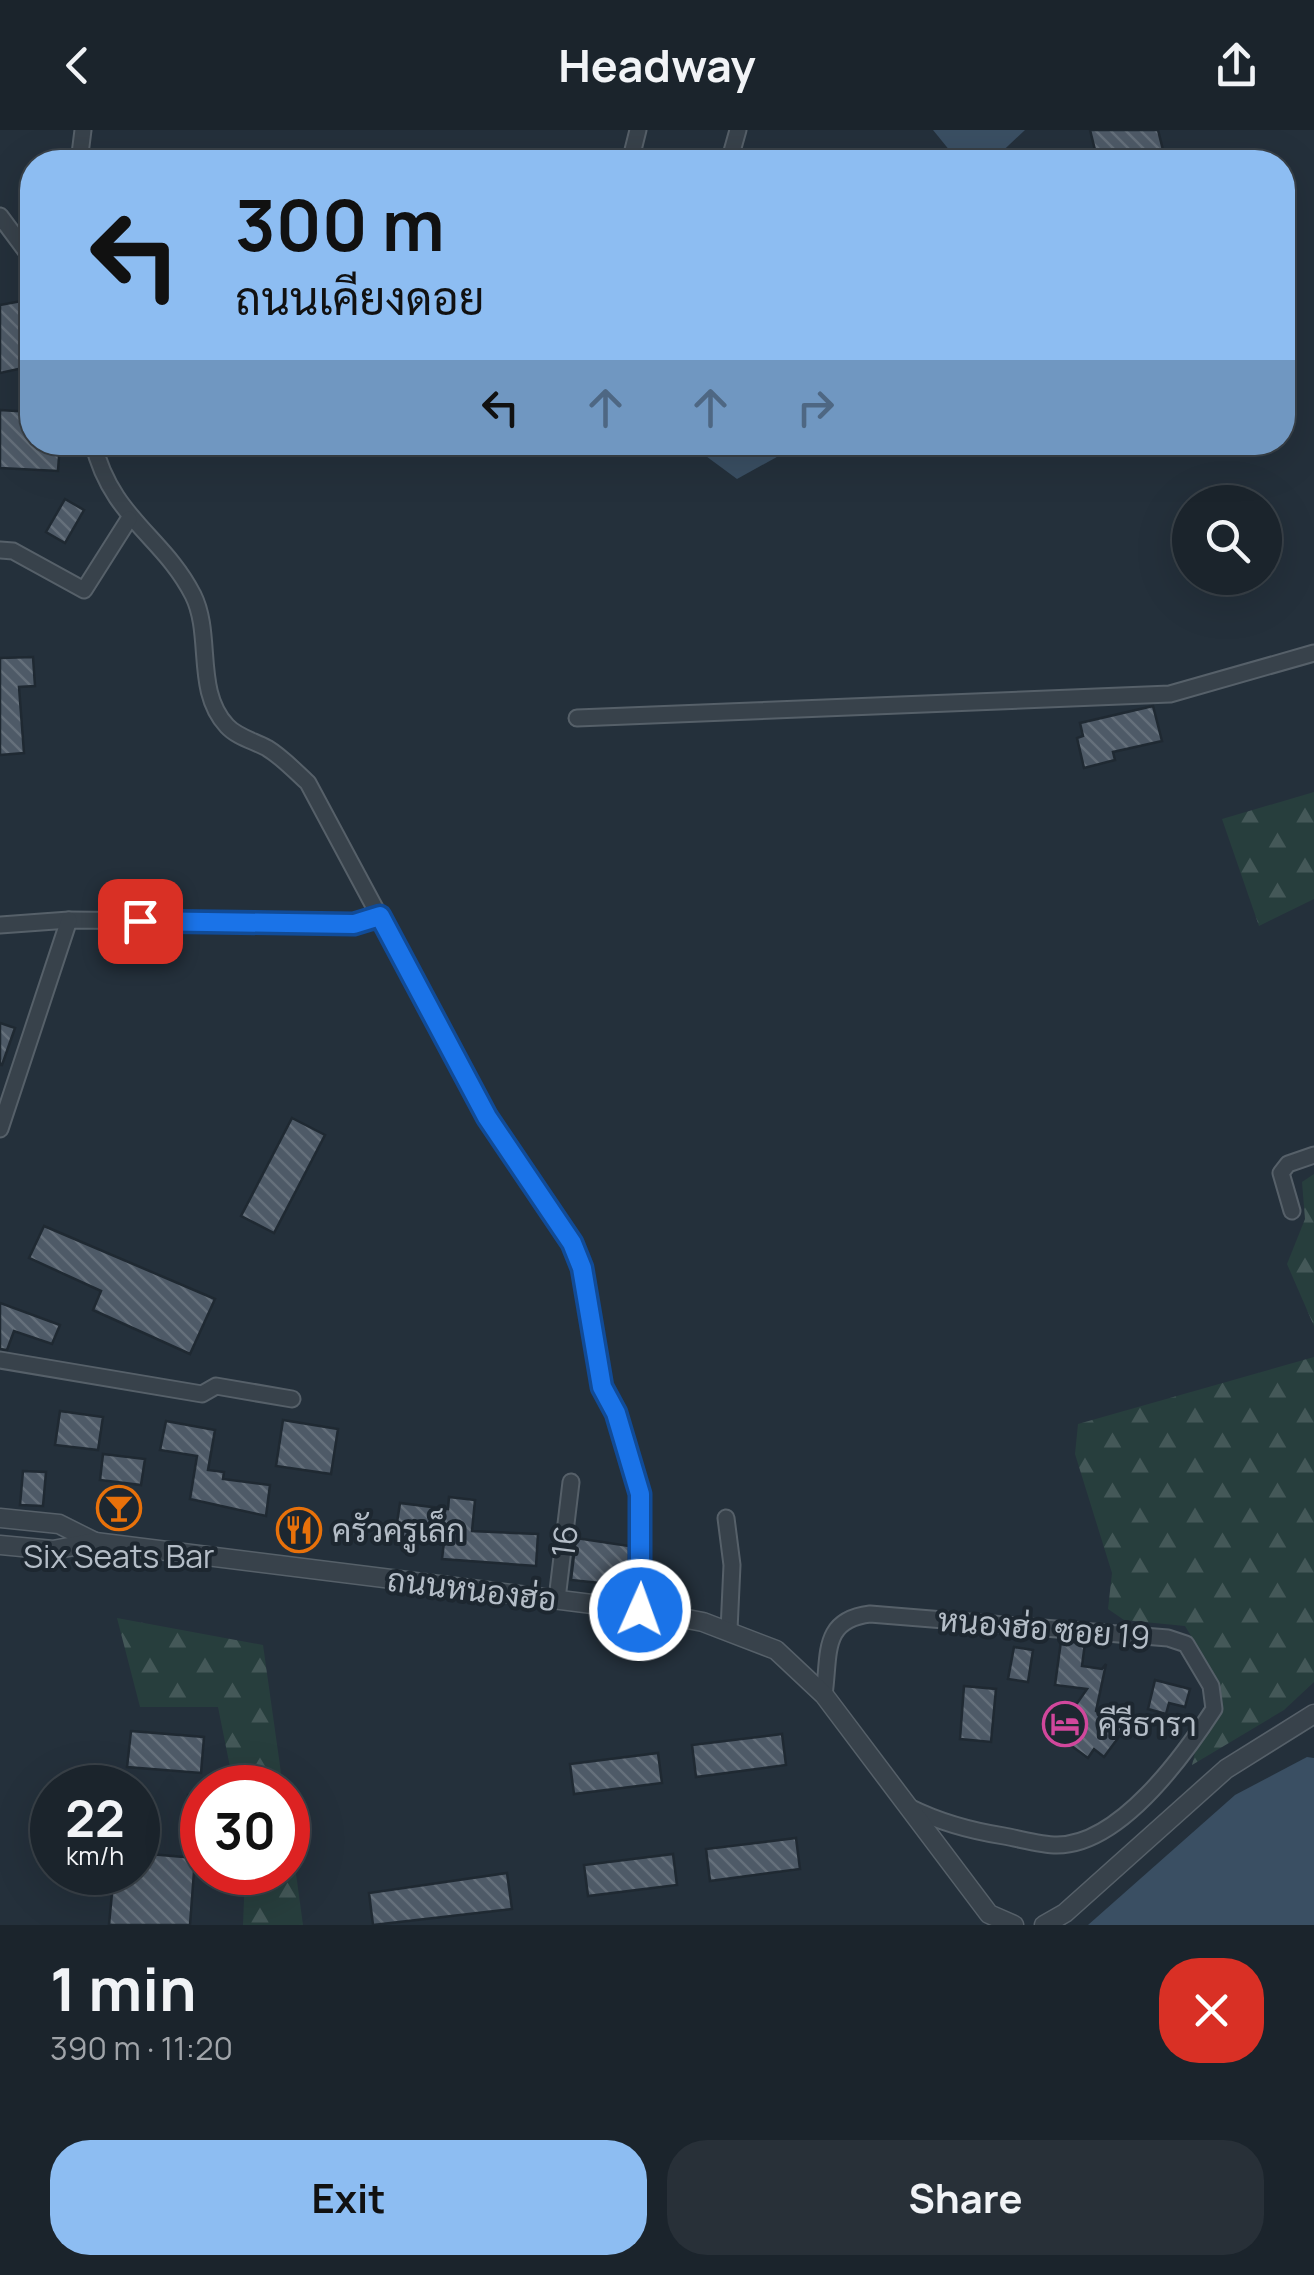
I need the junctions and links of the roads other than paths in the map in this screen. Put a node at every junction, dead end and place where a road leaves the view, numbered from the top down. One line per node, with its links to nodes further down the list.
1 (0, 216): 2 (street)
2 (20, 232)
3 (97, 455): 4 (street)
4 (129, 519): 5 (street); 8 (street)
5 (0, 550)
6 (1314, 653): 7 (street)
7 (577, 718)
8 (380, 916): 9 (street); 22 (street)
9 (69, 920): 10 (street); 11 (street)
10 (0, 925)
11 (0, 1129)
12 (1314, 1154): 13 (street)
13 (1292, 1211)
14 (0, 1360): 15 (street)
15 (292, 1399)
16 (570, 1482): 21 (street, 16)
17 (0, 1518): 19 (street, ถนนหนองฮ่อ)
18 (726, 1518): 23 (street)
19 (95, 1542): 20 (street, ถนนหนองฮ่อ); 21 (street, ถนนหนองฮ่อ)
20 (0, 1545)
21 (557, 1600): 22 (street, ถนนหนองฮ่อ)
22 (640, 1610): 23 (street, ถนนหนองฮ่อ)
23 (729, 1630): 24 (street, ถนนหนองฮ่อ)
24 (824, 1695): 26 (street, ถนนหนองฮ่อ); 26 (street, หนองฮ่อ ซอย 19)
25 (1314, 1714): 28 (street)
26 (909, 1807): 27 (street, ถนนหนองฮ่อ)
27 (1014, 1925)
28 (1044, 1925)

